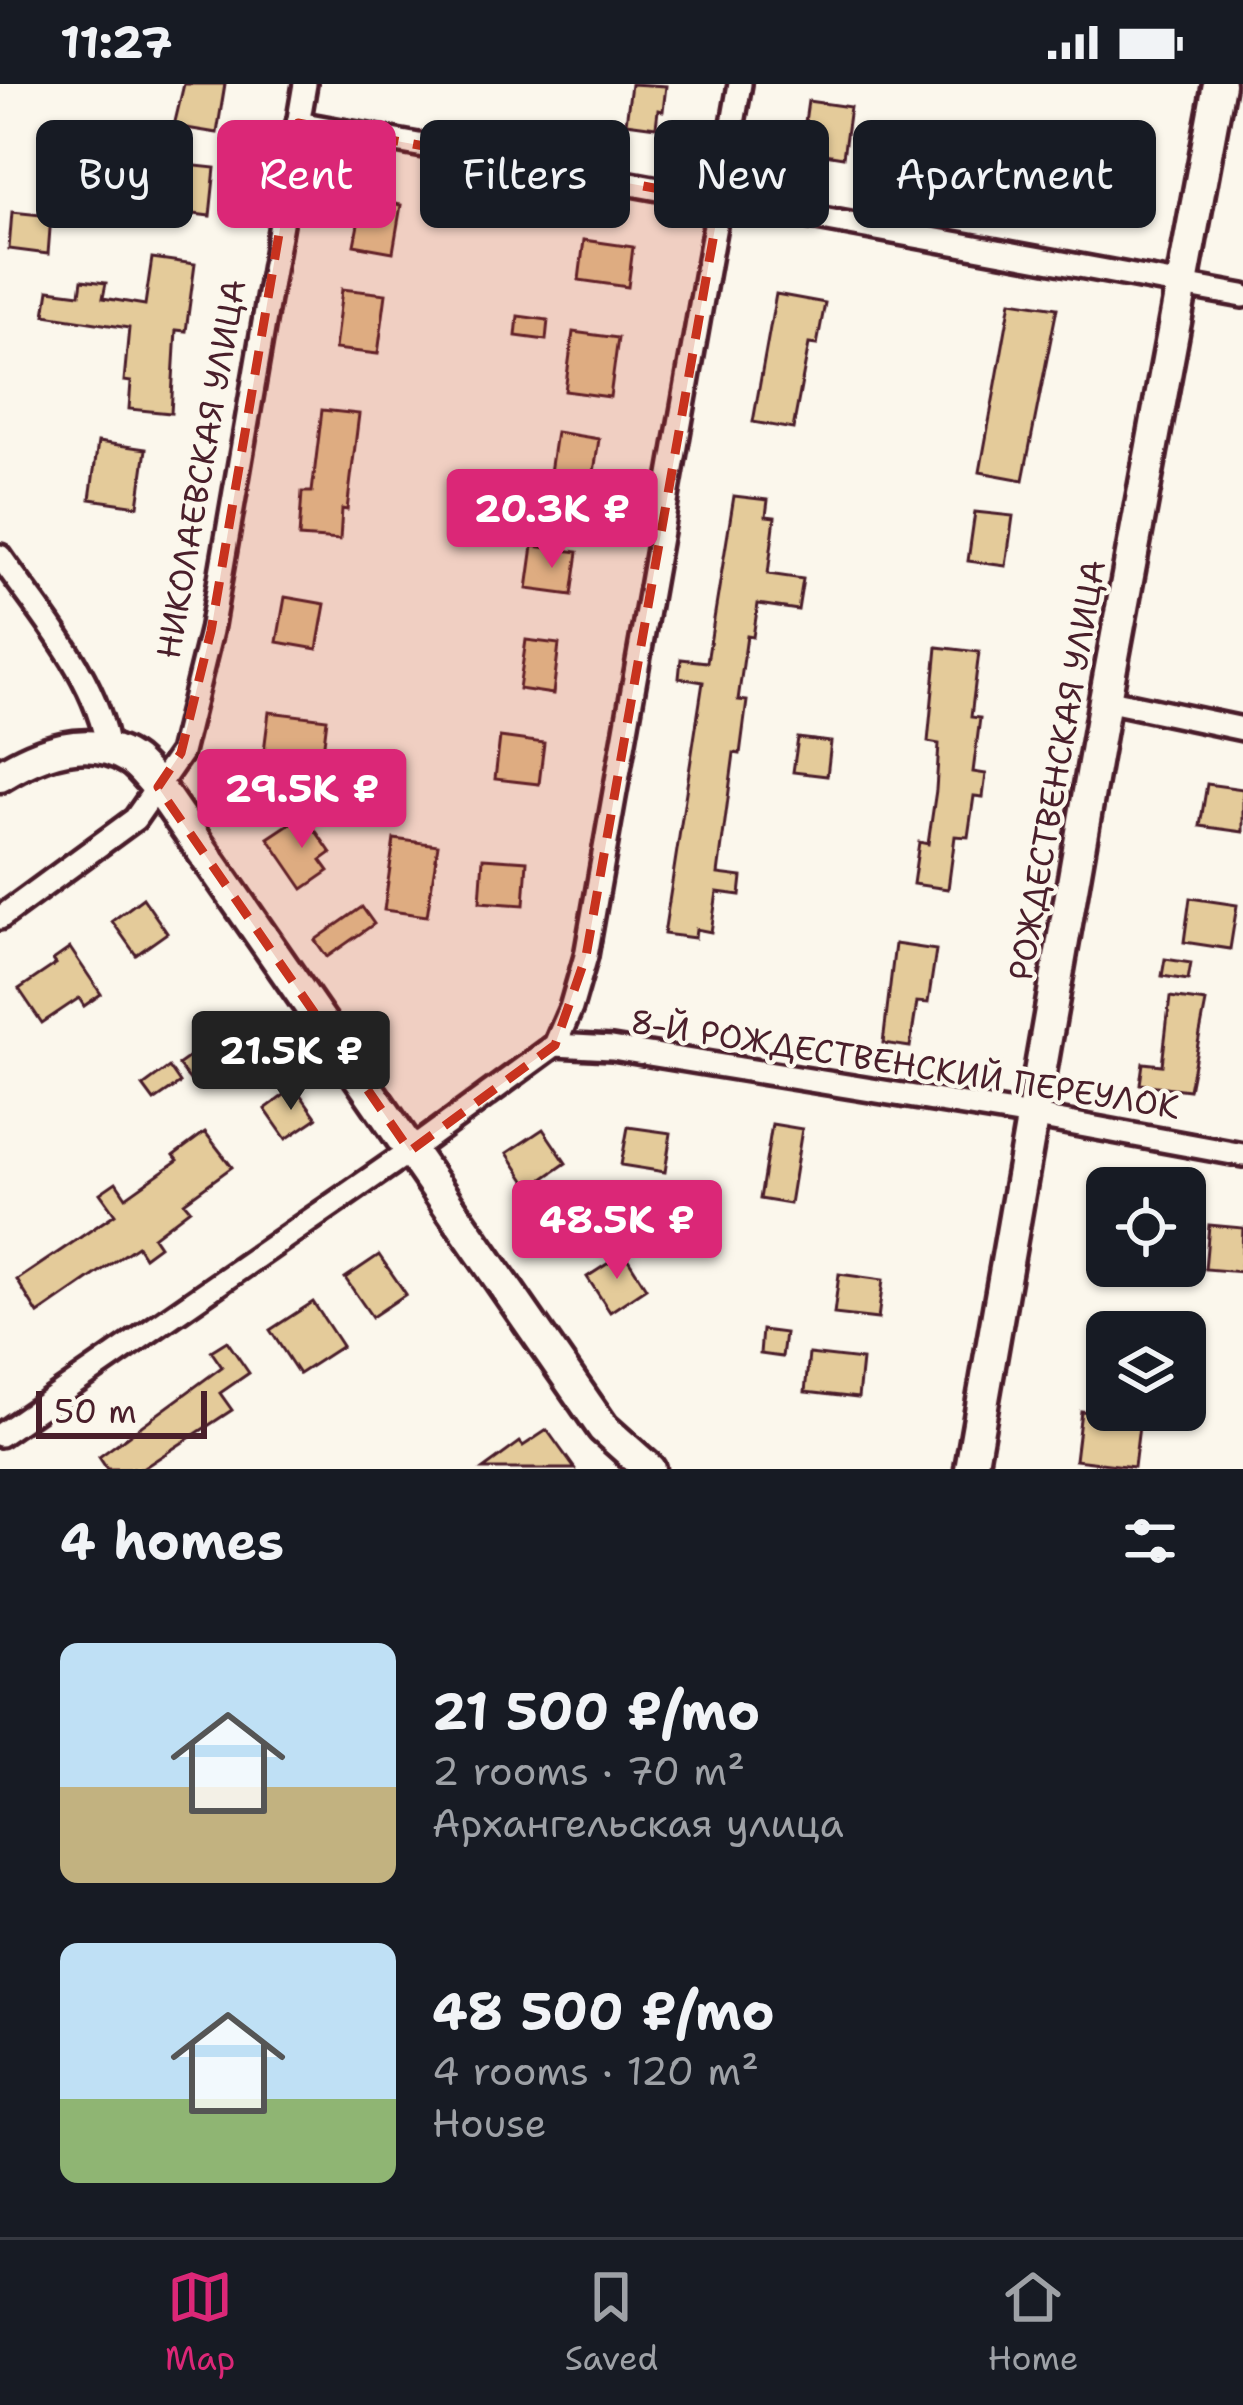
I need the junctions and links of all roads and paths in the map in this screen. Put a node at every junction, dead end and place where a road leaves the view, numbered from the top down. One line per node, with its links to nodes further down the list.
1 (305, 84): 4 (street, НИКОЛАЕВСКАЯ УЛИЦА)
2 (740, 84): 5 (street)
3 (1219, 84): 11 (street, РОЖДЕСТВЕНСКАЯ УЛИЦА)
4 (299, 120)
5 (734, 120)
6 (396, 141): 7 (street)
7 (654, 188)
8 (829, 220): 11 (street)
9 (280, 228): 18 (street, НИКОЛАЕВСКАЯ УЛИЦА)
10 (715, 228): 20 (street)
11 (1183, 285): 12 (street); 14 (street, РОЖДЕСТВЕНСКАЯ УЛИЦА)
12 (1243, 296)
13 (0, 556): 16 (street)
14 (1105, 700): 15 (street); 21 (street, РОЖДЕСТВЕНСКАЯ УЛИЦА)
15 (1243, 728)
16 (107, 750): 17 (street); 18 (street)
17 (0, 776)
18 (158, 787): 19 (street, НИКОЛАЕВСКАЯ УЛИЦА); 22 (street)
19 (0, 917)
20 (555, 1045): 21 (street, 8-Й РОЖДЕСТВЕНСКИЙ ПЕРЕУЛОК); 22 (street)
21 (1031, 1115): 23 (street, 8-Й РОЖДЕСТВЕНСКИЙ ПЕРЕУЛОК); 26 (street, РОЖДЕСТВЕНСКАЯ УЛИЦА)
22 (410, 1151): 24 (street); 25 (street)
23 (1243, 1154)
24 (0, 1435)
25 (649, 1469)
26 (971, 1469)

